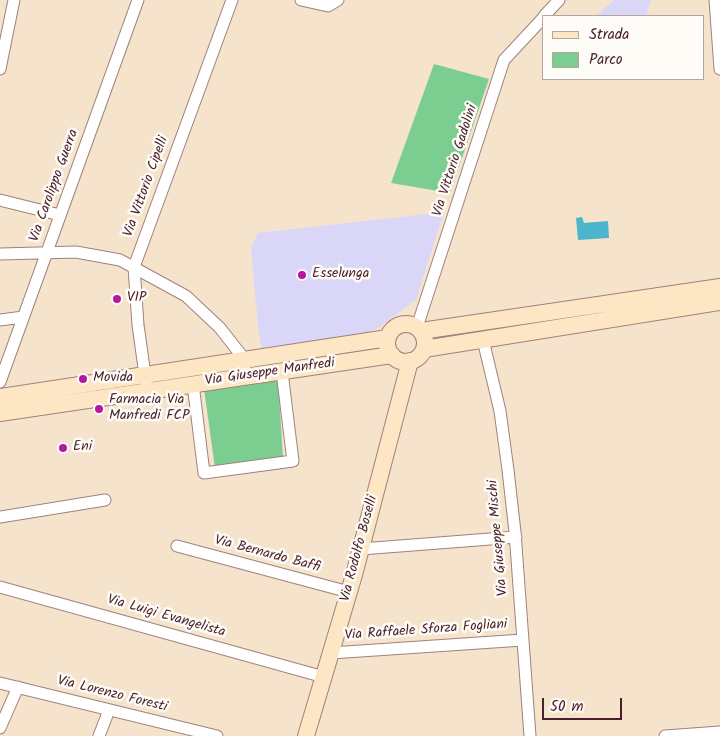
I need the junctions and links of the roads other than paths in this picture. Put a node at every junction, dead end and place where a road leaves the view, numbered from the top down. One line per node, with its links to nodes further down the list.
1 (14, 0): 10 (street)
2 (138, 0): 13 (street, Via Carolippo Guerra)
3 (232, 0): 16 (street, Via Vittorio Cipelli)
4 (300, 0): 7 (street)
5 (559, 0): 8 (street, Via Vittorio Gadolini)
6 (715, 0): 11 (street)
7 (333, 3)
8 (546, 15)
9 (542, 19): 21 (street, Via Vittorio Gadolini)
10 (0, 69)
11 (720, 69)
12 (0, 200): 13 (street)
13 (60, 215): 14 (street, Via Carolippo Guerra)
14 (47, 252): 15 (street); 16 (street); 19 (street, Via Carolippo Guerra)
15 (0, 254)
16 (134, 267): 27 (street); 30 (street, Via Vittorio Cipelli)
17 (720, 286): 21 (main road)
18 (720, 302): 23 (main road)
19 (23, 317): 20 (street); 29 (street, Via Carolippo Guerra)
20 (0, 320)
21 (419, 329): 22 (main road); 24 (main road)
22 (388, 338): 25 (main road); 27 (main road, Via Giuseppe Manfredi)
23 (483, 340): 24 (main road); 36 (street, Via Giuseppe Mischi)
24 (424, 350): 26 (main road)
25 (392, 356): 26 (main road); 28 (main road, Via Giuseppe Manfredi)
26 (410, 361): 38 (main road, Via Rodolfo Boselli)
27 (246, 369): 28 (main road, Via Giuseppe Manfredi); 30 (main road, Via Giuseppe Manfredi); 31 (main road, Via Giuseppe Manfredi)
28 (282, 372): 31 (street)
29 (0, 382)
30 (146, 383): 31 (main road, Via Giuseppe Manfredi); 32 (main road, Via Giuseppe Manfredi); 33 (main road, Via Giuseppe Manfredi)
31 (193, 384)
32 (0, 397)
33 (0, 413)
34 (105, 500): 35 (street)
35 (0, 517)
36 (516, 538): 38 (street); 41 (street, Via Giuseppe Mischi)
37 (177, 546): 40 (street, Via Bernardo Baffi)
38 (361, 549): 40 (main road, Via Rodolfo Boselli)
39 (0, 586): 43 (street, Via Luigi Evangelista)
40 (349, 592): 42 (main road, Via Rodolfo Boselli)
41 (523, 640): 42 (street, Via Raffaele Sforza Fogliani); 52 (street, Via Giuseppe Mischi)
42 (331, 653): 43 (main road, Via Rodolfo Boselli)
43 (324, 677): 51 (main road, Via Rodolfo Boselli)
44 (0, 682): 45 (street, Via Lorenzo Foresti)
45 (18, 687): 46 (street, Via Lorenzo Foresti); 47 (street)
46 (109, 710): 49 (street); 50 (street, Via Lorenzo Foresti)
47 (0, 728)
48 (720, 732): 53 (street)
49 (100, 736)
50 (217, 736)
51 (306, 736)
52 (530, 736)
53 (665, 736)

